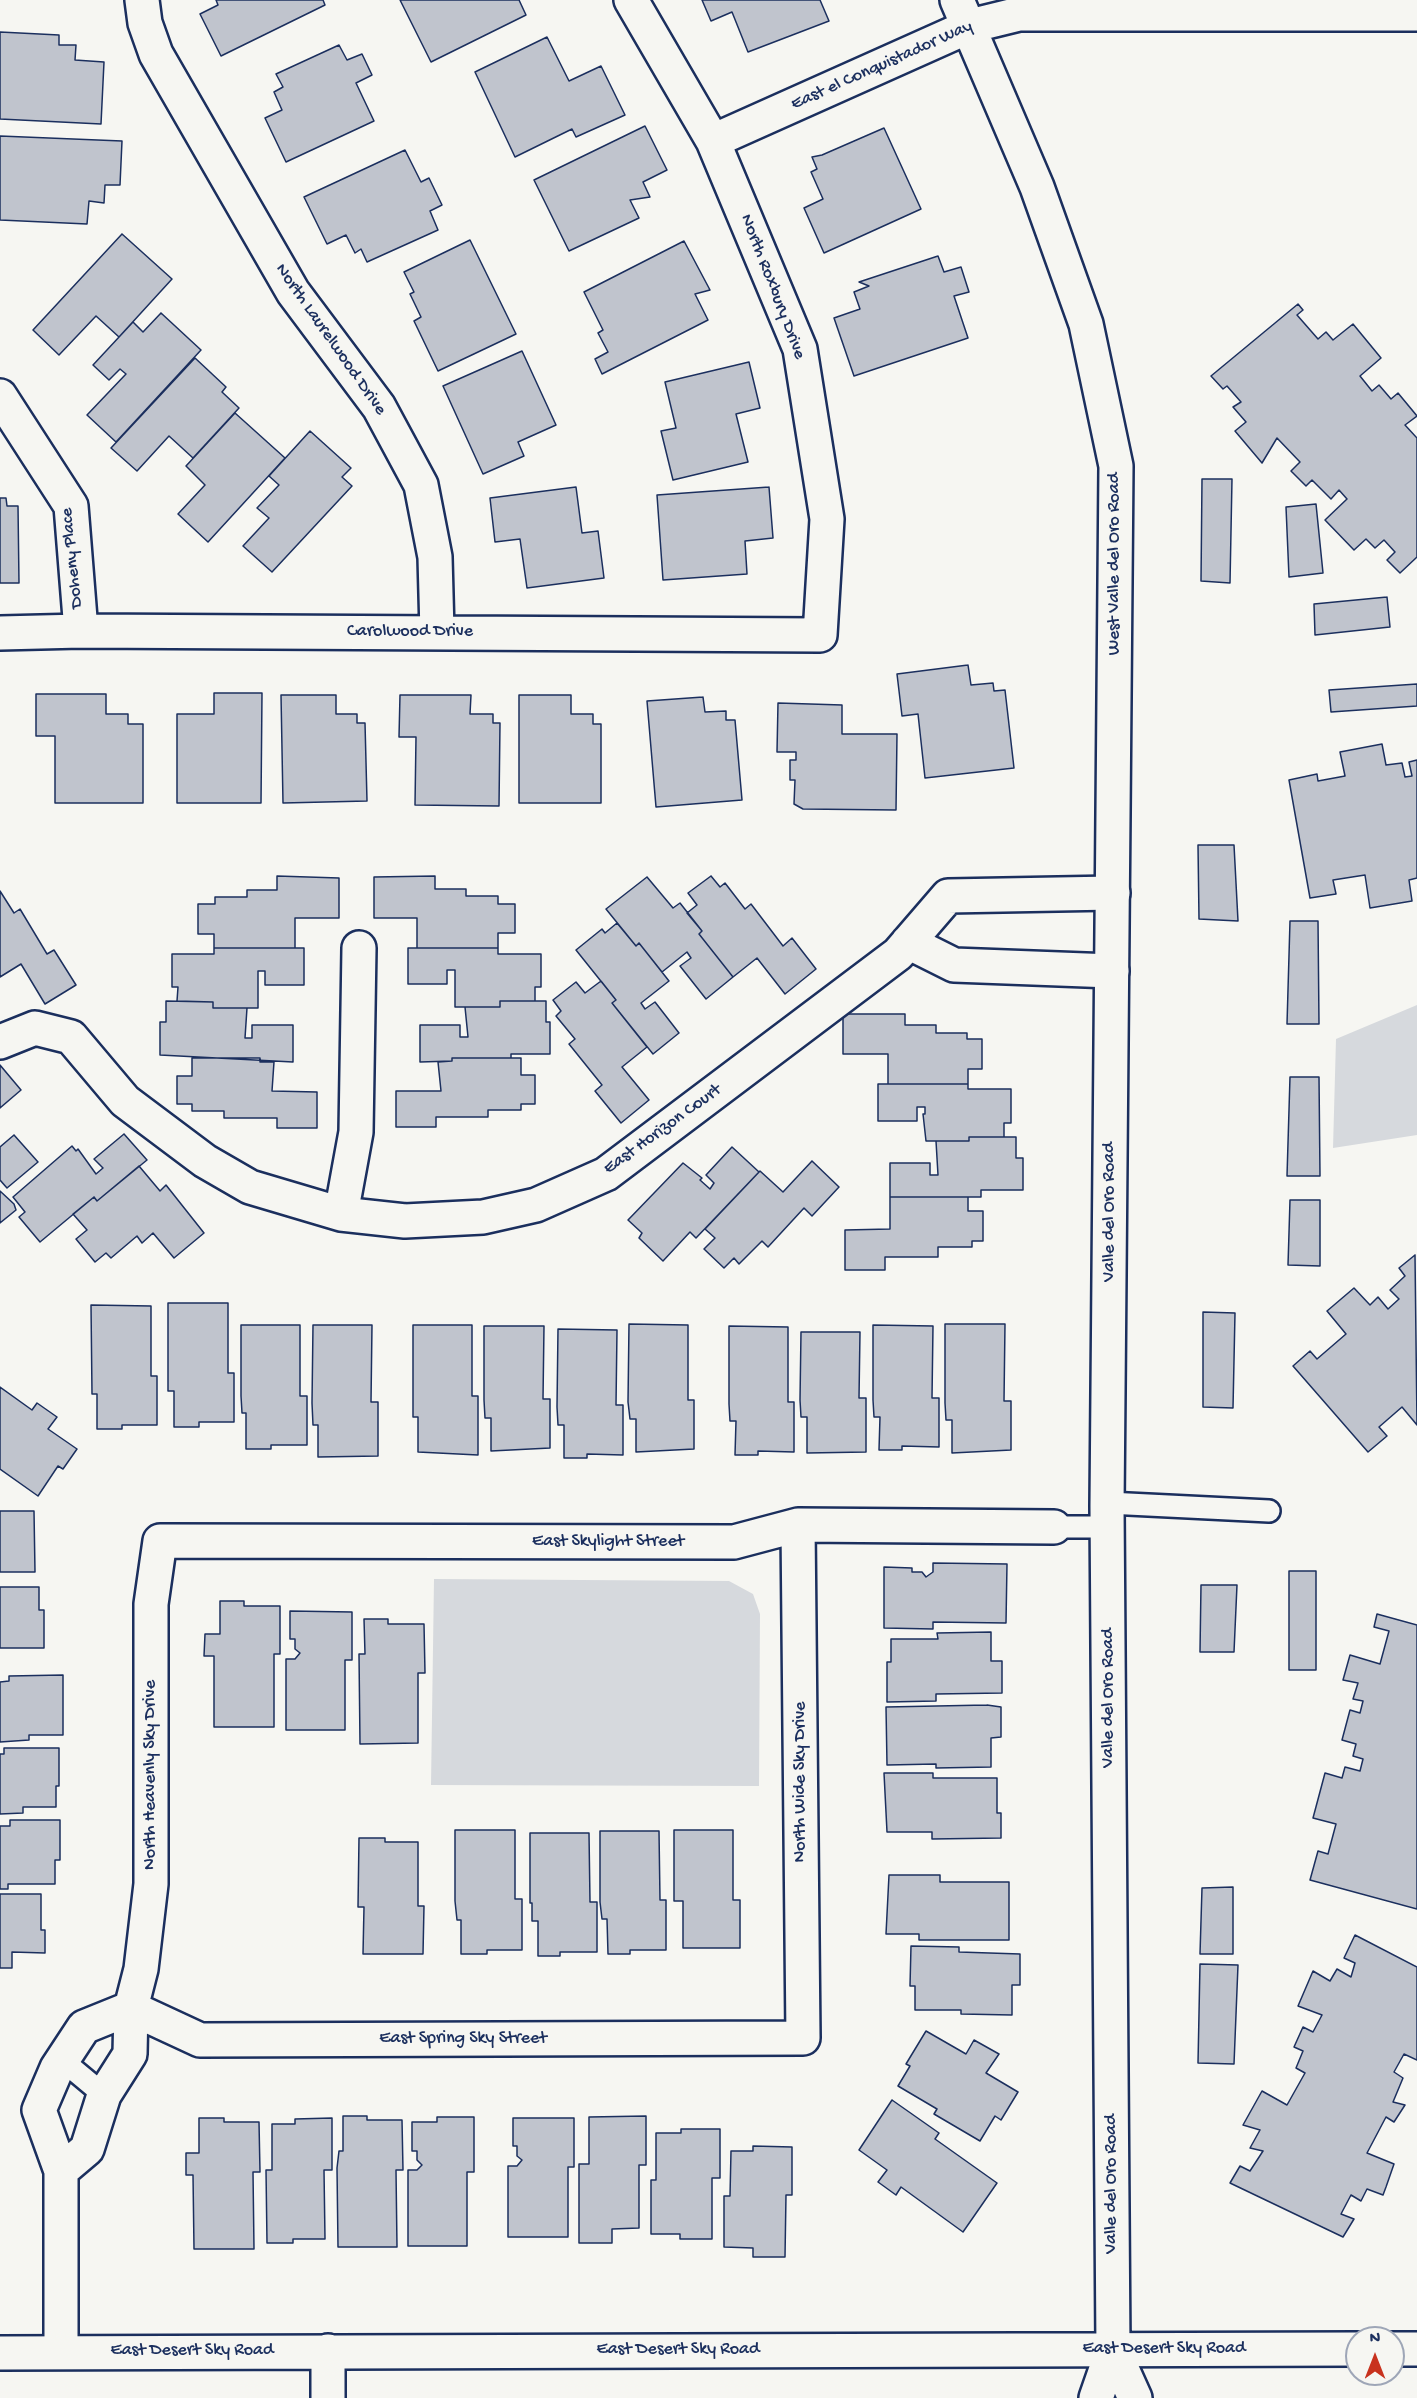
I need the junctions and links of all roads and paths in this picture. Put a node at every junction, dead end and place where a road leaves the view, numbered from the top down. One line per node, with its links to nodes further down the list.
1 (142, 0): 8 (street, North Laurelwood Drive)
2 (631, 0): 5 (street, North Roxbury Drive)
3 (964, 13): 4 (street, East el Conquistador Way); 5 (street, East el Conquistador Way); 11 (street, West Valle del Oro Road)
4 (1417, 14)
5 (713, 141): 10 (street, North Roxbury Drive)
6 (0, 396): 7 (street, Doheny Place)
7 (81, 631): 8 (street, Carolwood Drive); 9 (street, Carolwood Drive)
8 (437, 632): 10 (street, Carolwood Drive)
9 (0, 633)
10 (820, 635)
11 (1113, 893): 12 (street, East Horizon Court); 14 (street, West Valle del Oro Road)
12 (908, 942): 14 (street); 17 (street, East Horizon Court)
13 (358, 948): 17 (street)
14 (1112, 971): 16 (street, West Valle del Oro Road)
15 (0, 1041): 17 (street, East Horizon Court)
16 (1112, 1047): 19 (street, Valle del Oro Road)
17 (341, 1214)
18 (1269, 1511): 19 (lane)
19 (1107, 1515): 21 (lane); 28 (street, Valle del Oro Road)
20 (798, 1525): 21 (street, East Skylight Street); 22 (street, East Skylight Street); 24 (street, North Wide Sky Drive)
21 (1054, 1527)
22 (160, 1540): 23 (street, North Heavenly Sky Drive)
23 (131, 2008): 24 (street, East Spring Sky Street); 25 (street); 26 (street, North Heavenly Sky Drive)
24 (803, 2038)
25 (62, 2060): 26 (lane); 27 (street)
26 (104, 2095): 27 (street, North Heavenly Sky Drive)
27 (61, 2171): 30 (street)
28 (1113, 2349): 29 (street, East Desert Sky Road); 31 (street, East Desert Sky Road); 34 (street); 35 (street)
29 (1345, 2349)
30 (61, 2351): 31 (street, East Desert Sky Road); 32 (street, East Desert Sky Road)
31 (328, 2351): 33 (street)
32 (0, 2353)
33 (328, 2398)
34 (1096, 2398)
35 (1135, 2398)

